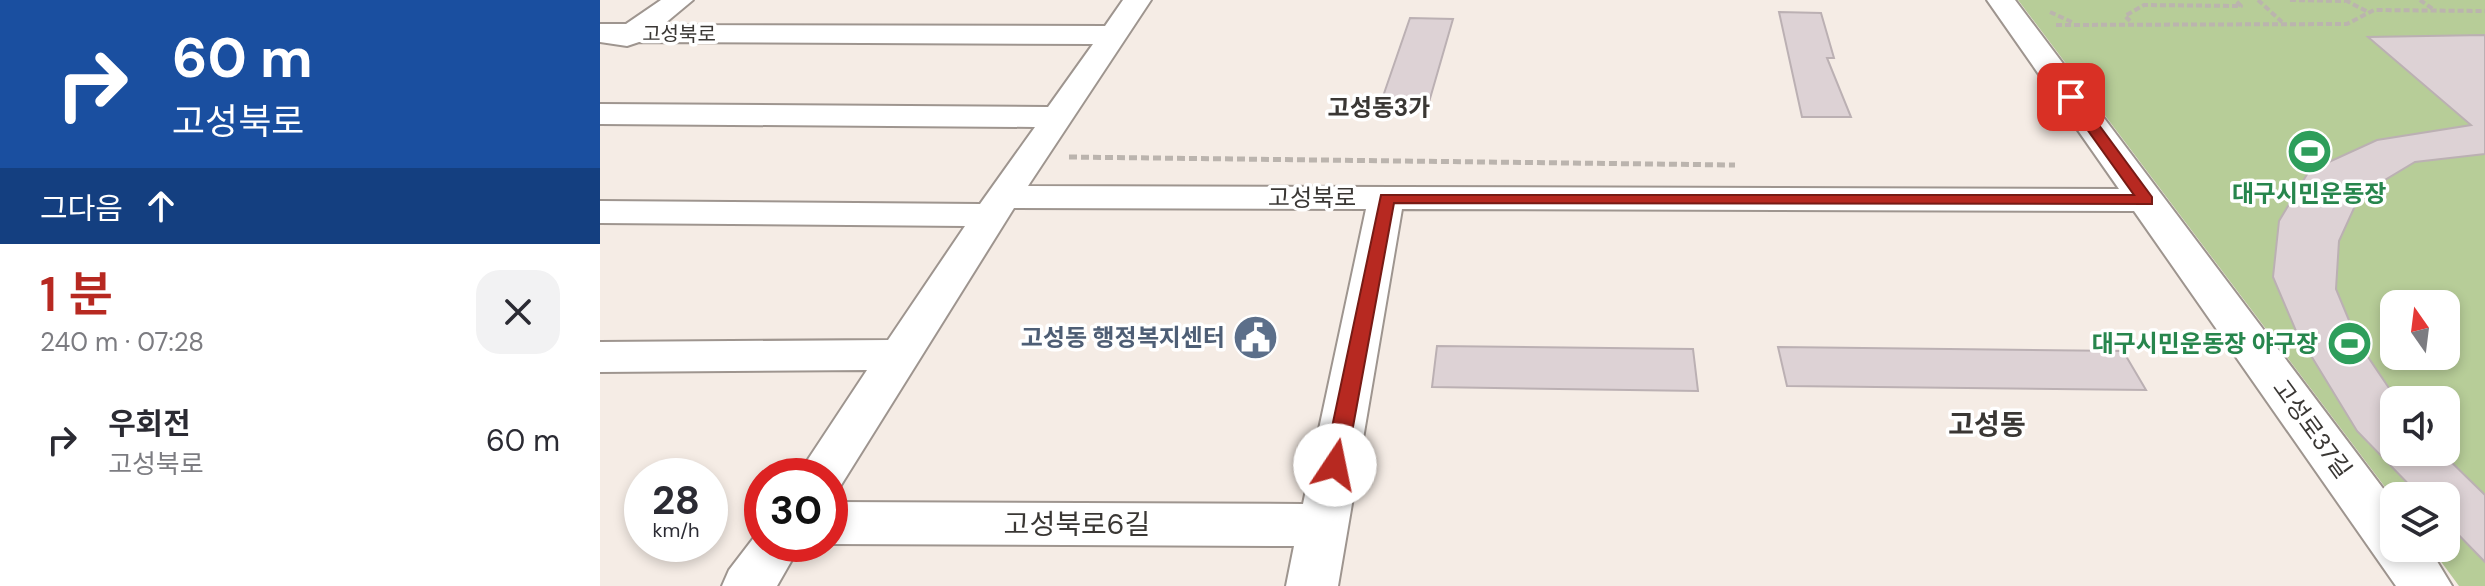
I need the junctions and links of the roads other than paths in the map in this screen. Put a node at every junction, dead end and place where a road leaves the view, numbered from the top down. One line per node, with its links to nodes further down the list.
1 (679, 0): 5 (street, 고성북로)
2 (1137, 0): 6 (street)
3 (2021, 11): 11 (street, 고성로37길)
4 (600, 33): 5 (street)
5 (631, 34): 6 (street, 고성북로); 7 (street, 고성북로)
6 (1111, 35): 9 (street)
7 (600, 56)
8 (600, 114): 9 (street)
9 (1057, 117): 12 (street)
10 (1386, 198): 11 (street, 고성북로); 12 (street, 고성북로); 19 (street)
11 (2146, 200): 18 (street, 고성로37길)
12 (997, 206): 13 (street, 고성북로); 14 (street)
13 (600, 212)
14 (901, 355): 15 (street); 16 (street)
15 (601, 359)
16 (833, 458)
17 (848, 523): 19 (street, 고성북로6길)
18 (2380, 523)
19 (1324, 525): 23 (street)
20 (764, 562): 22 (street)
21 (2409, 562): 24 (street)
22 (748, 586)
23 (1312, 586)
24 (2426, 586)

